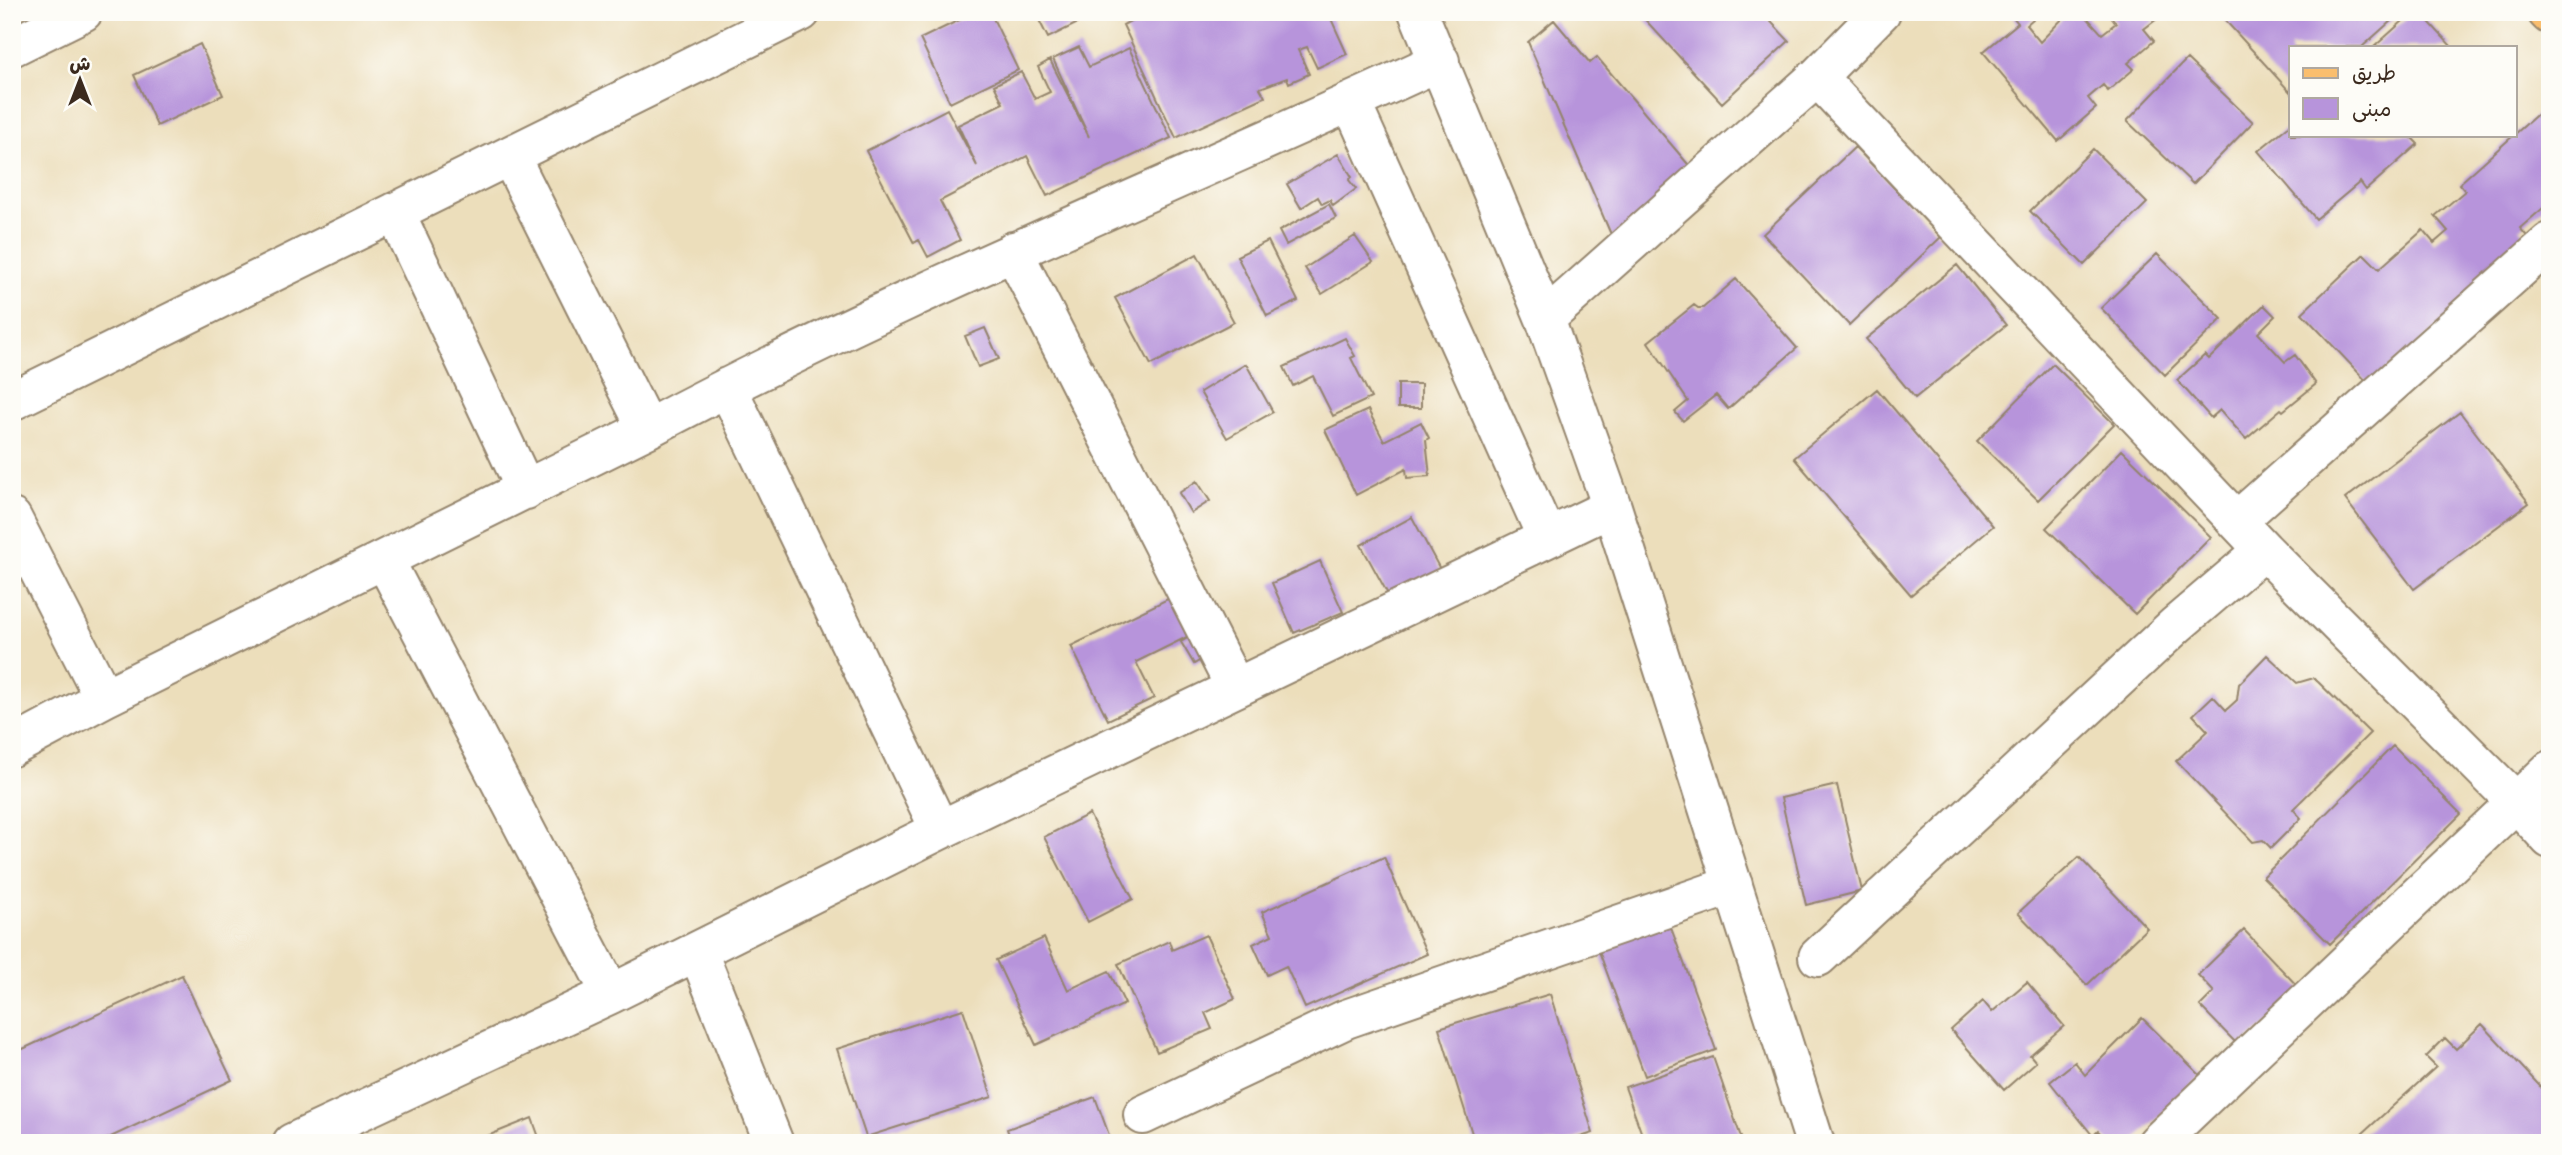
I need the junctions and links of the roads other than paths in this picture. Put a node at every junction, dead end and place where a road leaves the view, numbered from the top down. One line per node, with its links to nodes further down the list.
1 (83, 12): 5 (street)
2 (802, 12): 9 (street)
3 (1418, 12): 6 (street)
4 (1881, 12): 7 (street)
5 (12, 47)
6 (1440, 61): 8 (street); 13 (street)
7 (1817, 77): 13 (street); 20 (street)
8 (1352, 102): 12 (street); 21 (street)
9 (510, 156): 10 (street); 16 (street)
10 (395, 212): 15 (street); 17 (street)
11 (2550, 242): 20 (street)
12 (1013, 251): 14 (street); 24 (street)
13 (1545, 319): 18 (street)
14 (727, 387): 16 (street); 29 (street)
15 (12, 401)
16 (647, 429): 17 (street)
17 (526, 490): 23 (street)
18 (1612, 507): 21 (street); 31 (street)
19 (12, 518): 25 (street)
20 (2238, 520): 22 (street)
21 (1547, 538): 24 (street)
22 (2264, 550): 28 (street); 33 (street)
23 (385, 561): 25 (street); 34 (street)
24 (1236, 687): 29 (street)
25 (104, 698): 26 (street)
26 (12, 747)
27 (2550, 770): 28 (street)
28 (2515, 801): 30 (street); 39 (street)
29 (940, 830): 32 (street)
30 (2550, 839)
31 (1733, 885): 35 (street); 38 (street)
32 (698, 952): 34 (street); 37 (street)
33 (1818, 957)
34 (611, 994): 36 (street)
35 (1143, 1115)
36 (312, 1138)
37 (774, 1143)
38 (1815, 1143)
39 (2157, 1143)

